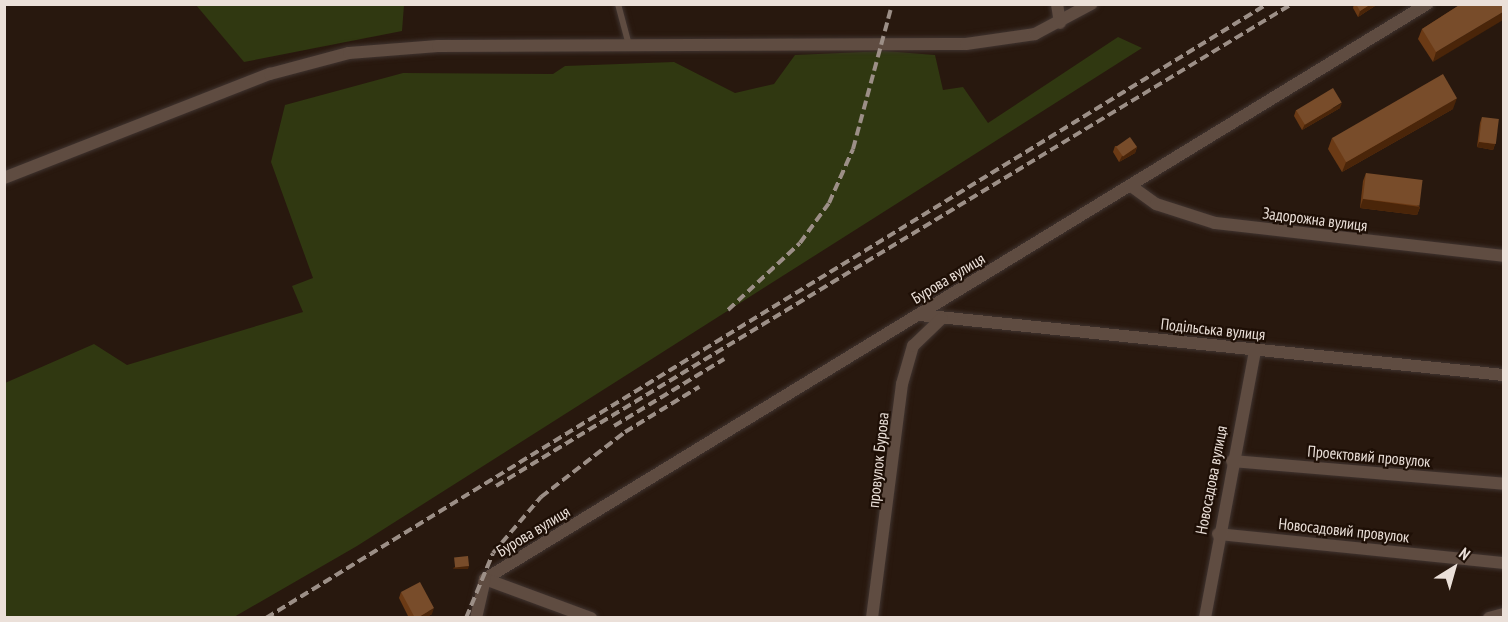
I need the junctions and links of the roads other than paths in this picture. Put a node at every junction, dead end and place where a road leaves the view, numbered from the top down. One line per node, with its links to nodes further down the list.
1 (618, 4): 6 (lane)
2 (1057, 4): 5 (street)
3 (1091, 4): 5 (street)
4 (1427, 4): 8 (street, Бурова вулиця)
5 (1060, 23): 6 (street)
6 (630, 45): 7 (street)
7 (4, 178)
8 (1131, 186): 9 (street, Задорожна вулиця); 10 (street, Бурова вулиця)
9 (1503, 256)
10 (919, 315): 11 (street, Подільська вулиця); 18 (street, Бурова вулиця)
11 (942, 318): 12 (street, Подільська вулиця); 22 (street, провулок Бурова)
12 (1255, 350): 13 (street, Подільська вулиця); 14 (street, Новосадова вулиця)
13 (1503, 375)
14 (1232, 461): 15 (street, Проектовий провулок); 16 (street, Новосадова вулиця)
15 (1503, 484)
16 (1218, 534): 17 (street, Новосадовий провулок); 23 (street, Новосадова вулиця)
17 (1503, 563)
18 (485, 579): 20 (street); 21 (street)
19 (1503, 614): 24 (street)
20 (476, 618)
21 (591, 618)
22 (872, 618)
23 (1205, 618)
24 (1489, 618)

